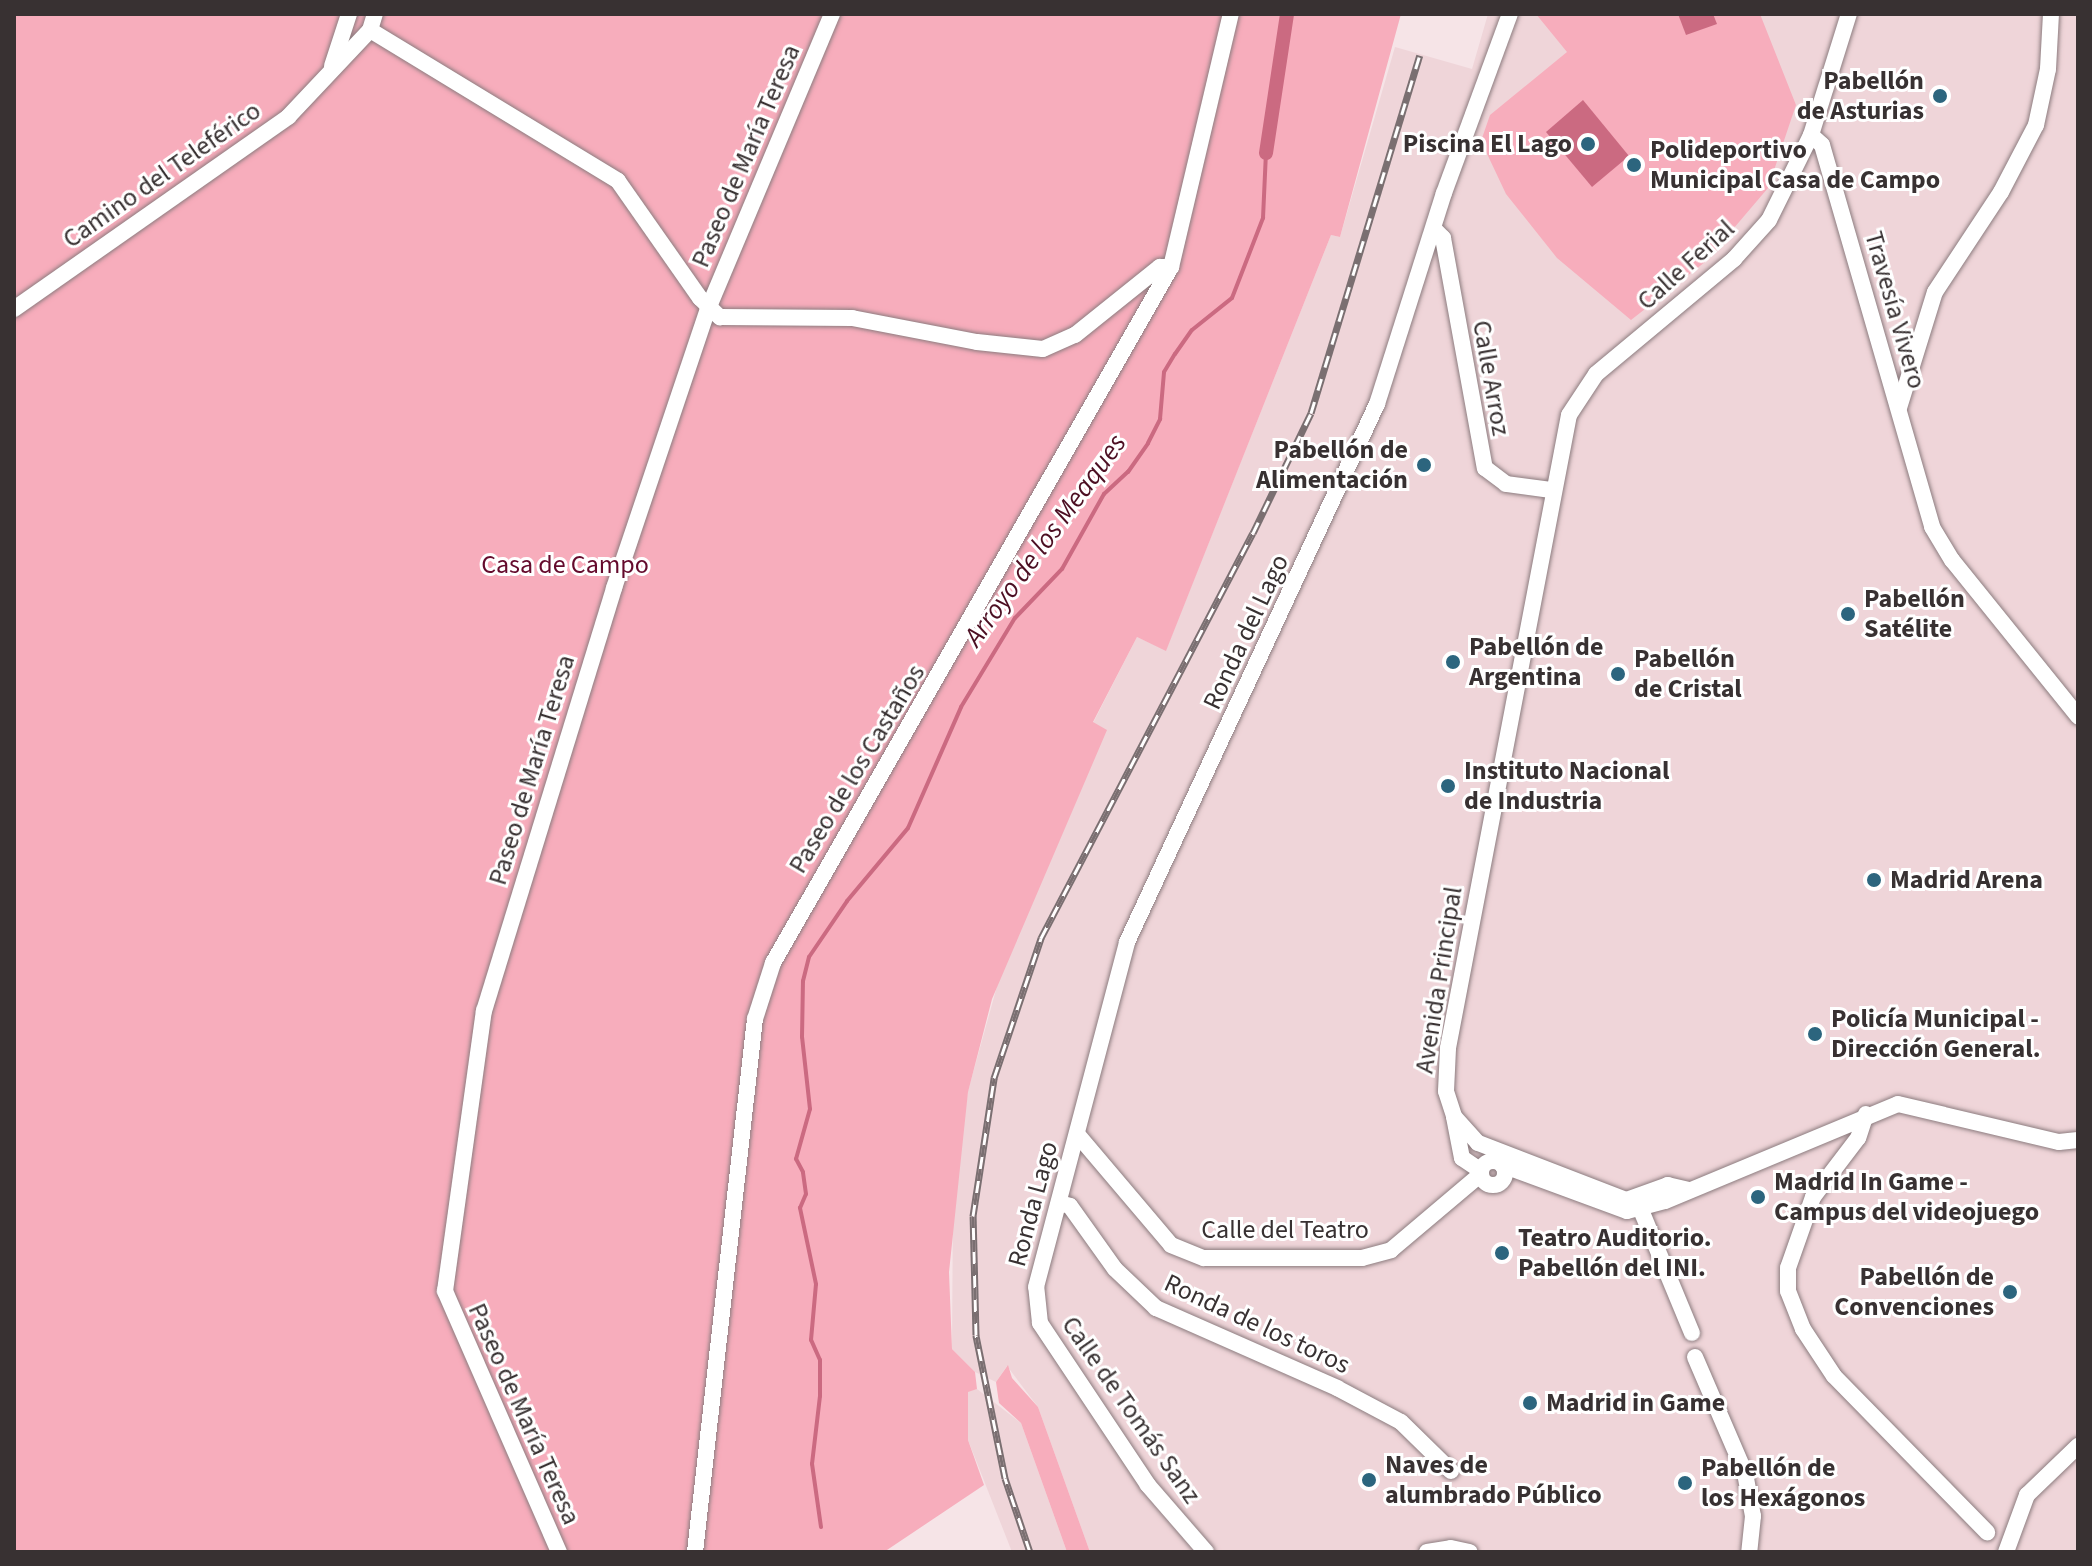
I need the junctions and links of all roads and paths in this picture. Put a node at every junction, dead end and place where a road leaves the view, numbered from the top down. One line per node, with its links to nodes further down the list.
1 (349, 14): 8 (street)
2 (832, 14): 13 (street, Paseo de María Teresa)
3 (1231, 14): 11 (street, Paseo de los Castaños)
4 (1510, 14): 10 (street, Ronda del Lago)
5 (1849, 14): 9 (street, Calle Ferial)
6 (2051, 14): 14 (street)
7 (372, 22): 8 (street, Camino del Teleférico); 13 (street)
8 (330, 72): 12 (street, Camino del Teleférico)
9 (1811, 135): 14 (street, Travesía Vivero); 15 (street, Calle Ferial)
10 (1434, 229): 15 (street, Calle Arroz); 19 (street, Ronda del Lago)
11 (1171, 267): 13 (street); 37 (street, Paseo de los Castaños)
12 (14, 309)
13 (708, 309): 36 (street, Paseo de María Teresa)
14 (1899, 410): 16 (street, Travesía Vivero)
15 (1551, 490): 18 (street, Avenida Principal)
16 (2078, 716)
17 (1866, 1114): 21 (street); 26 (street); 34 (street)
18 (1454, 1116): 25 (street, Avenida Principal); 26 (street)
19 (1077, 1134): 23 (street, Calle del Teatro); 24 (street, Ronda Lago)
20 (2078, 1141): 21 (street); 22 (street)
21 (2059, 1142): 22 (street)
22 (2078, 1155)
23 (1103, 1162): 24 (street); 25 (street, Calle del Teatro)
24 (1067, 1172): 27 (street, Ronda Lago)
25 (1481, 1172): 28 (street)
26 (1689, 1190): 28 (street)
27 (1059, 1203): 29 (street, Ronda Lago); 33 (street, Ronda de los toros)
28 (1641, 1210): 30 (street)
29 (1036, 1287): 38 (street, Calle de Tomás Sanz)
30 (1692, 1333)
31 (1695, 1357): 41 (street)
32 (2078, 1446): 35 (street)
33 (1451, 1471)
34 (1987, 1532)
35 (2006, 1551)
36 (559, 1552)
37 (695, 1552)
38 (1206, 1552)
39 (1427, 1552): 40 (street)
40 (1470, 1552)
41 (1749, 1552)

